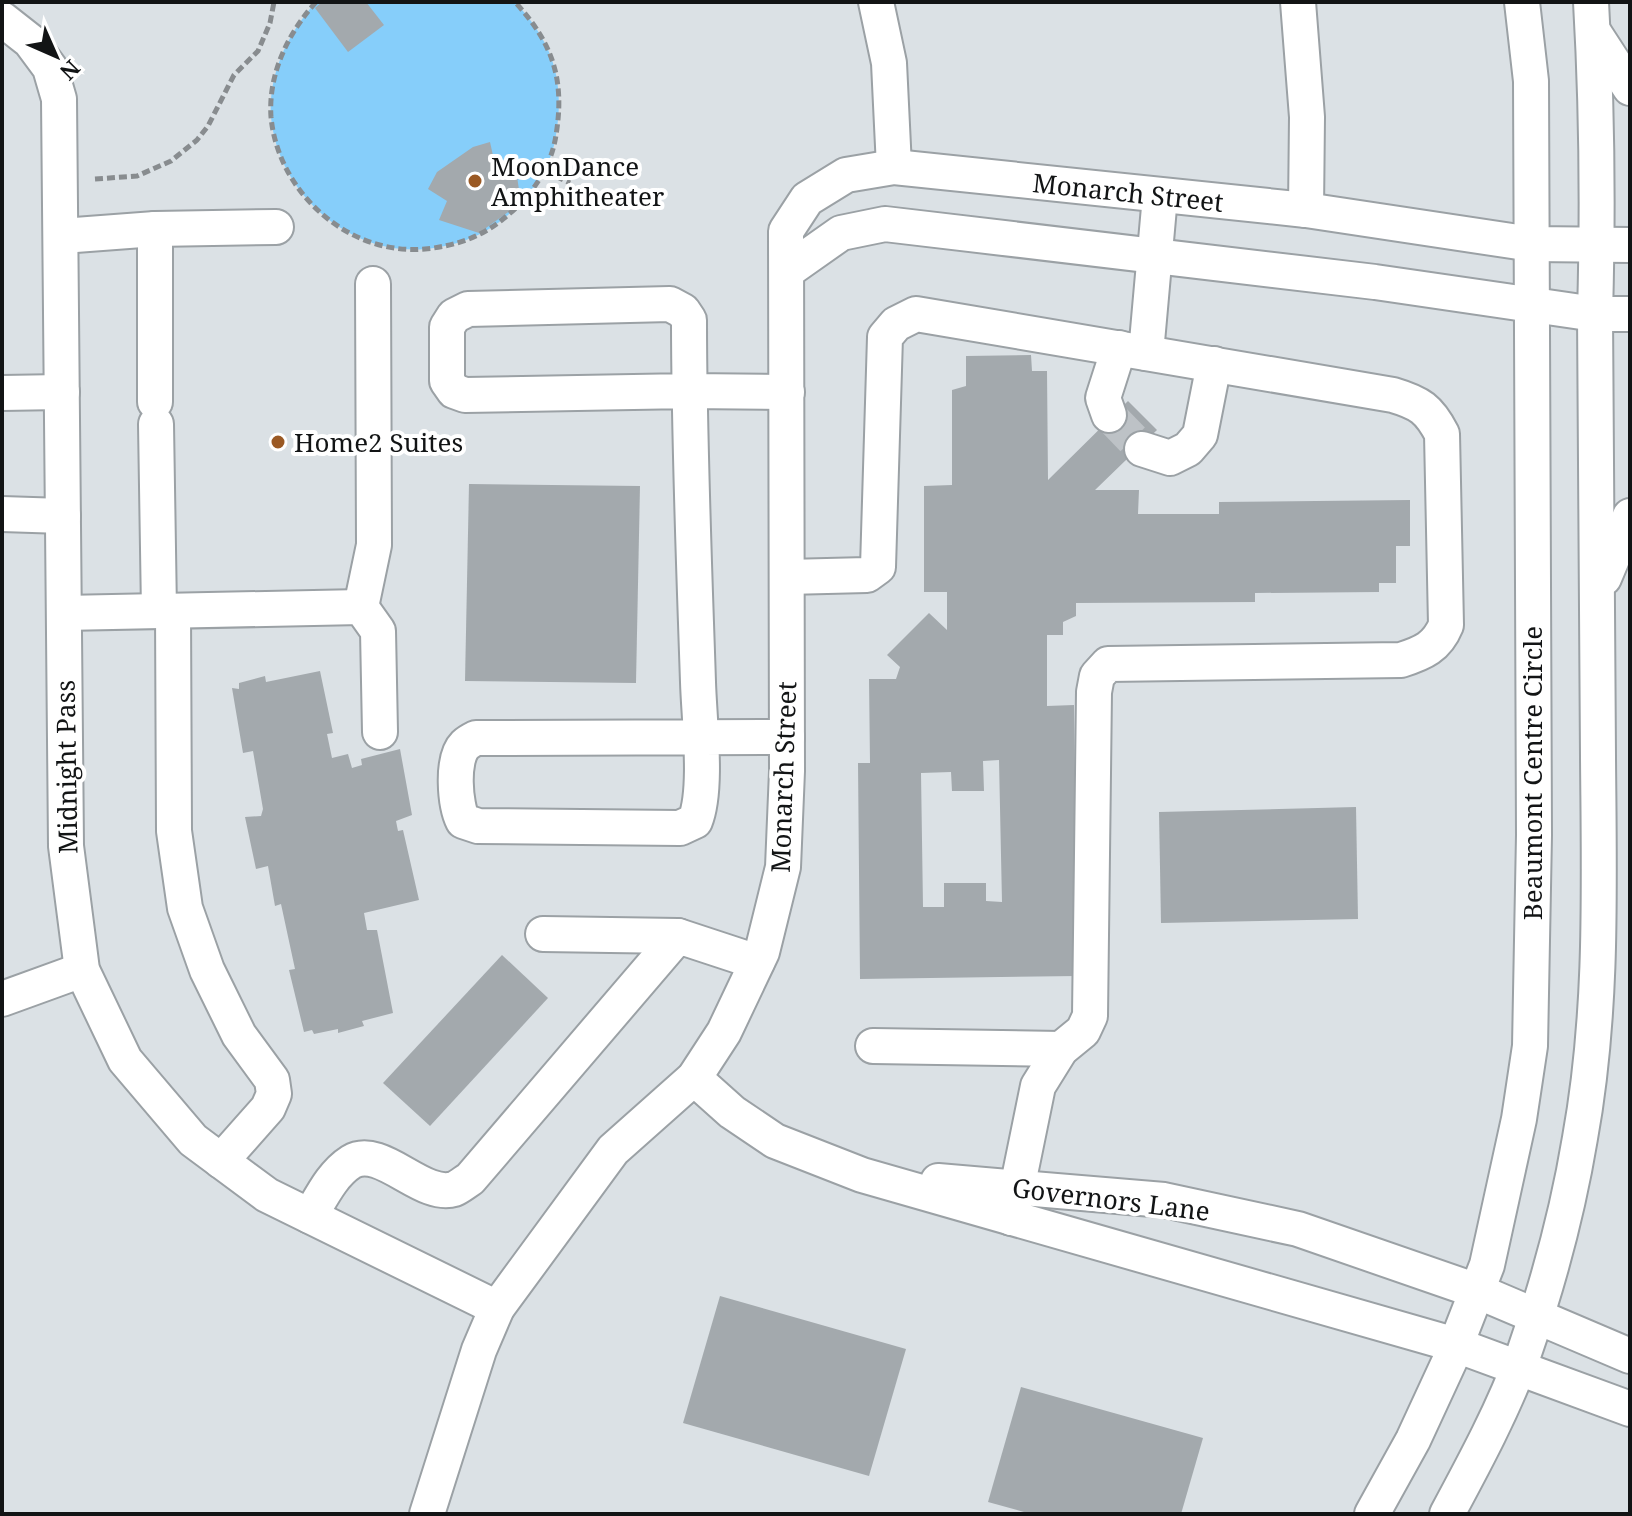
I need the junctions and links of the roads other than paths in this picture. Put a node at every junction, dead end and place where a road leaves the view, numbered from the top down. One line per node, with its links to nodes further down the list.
1 (876, 2): 7 (street)
2 (1298, 2): 9 (street)
3 (1522, 2): 13 (street, Beaumont Centre Circle)
4 (1592, 16): 6 (street); 14 (street)
5 (5, 25): 12 (street, Midnight Pass)
6 (1630, 88)
7 (894, 167): 8 (street, Monarch Street); 16 (street, Monarch Street)
8 (1160, 196): 9 (street, Monarch Street); 15 (street)
9 (1306, 210): 13 (street, Monarch Street)
10 (276, 227): 11 (street)
11 (155, 229): 12 (street); 35 (street)
12 (62, 236): 24 (street, Midnight Pass)
13 (1532, 244): 14 (street, Monarch Street); 18 (street, Beaumont Centre Circle)
14 (1614, 244): 19 (street)
15 (1154, 256): 16 (street); 18 (street); 21 (street)
16 (787, 271): 25 (street, Monarch Street)
17 (373, 284): 34 (street)
18 (1531, 303): 19 (street); 51 (street, Beaumont Centre Circle)
19 (1595, 314): 20 (street); 33 (street)
20 (1630, 314)
21 (1132, 351): 22 (street); 27 (street); 32 (street)
22 (1214, 364): 28 (street); 46 (street)
23 (689, 391): 23 (street); 25 (street); 39 (street)
24 (62, 392): 26 (street); 30 (street, Midnight Pass)
25 (787, 392): 32 (street, Monarch Street)
26 (2, 393)
27 (1109, 415)
28 (1142, 449)
29 (2, 514): 30 (street)
30 (63, 516): 36 (street, Midnight Pass)
31 (1630, 516): 33 (street)
32 (787, 577): 38 (street, Monarch Street)
33 (1597, 597): 53 (street)
34 (361, 607): 35 (street); 37 (street)
35 (166, 611): 36 (street); 48 (street)
36 (64, 613): 43 (street, Midnight Pass)
37 (380, 732)
38 (787, 737): 39 (street); 42 (street, Monarch Street)
39 (700, 738): 39 (street)
40 (543, 934): 41 (street)
41 (678, 936): 42 (street); 50 (street)
42 (757, 962): 47 (street, Monarch Street)
43 (82, 970): 44 (street); 48 (street, Midnight Pass)
44 (2, 999)
45 (873, 1046): 46 (street)
46 (1061, 1049): 49 (street)
47 (694, 1078): 49 (street, Governors Lane); 52 (street, Monarch Street)
48 (221, 1161): 50 (street, Midnight Pass)
49 (1015, 1203): 51 (street, Governors Lane); 54 (street, Governors Lane)
50 (310, 1216): 52 (street, Midnight Pass)
51 (1477, 1291): 53 (street, Governors Lane); 54 (street, Beaumont Centre Circle)
52 (497, 1308): 58 (street, Monarch Street)
53 (1535, 1316): 55 (street, Governors Lane); 56 (street)
54 (1456, 1345): 56 (street, Governors Lane); 59 (street, Beaumont Centre Circle)
55 (1630, 1356)
56 (1517, 1369): 57 (street, Governors Lane); 60 (street)
57 (1630, 1409)
58 (427, 1514)
59 (1372, 1514)
60 (1447, 1514)

